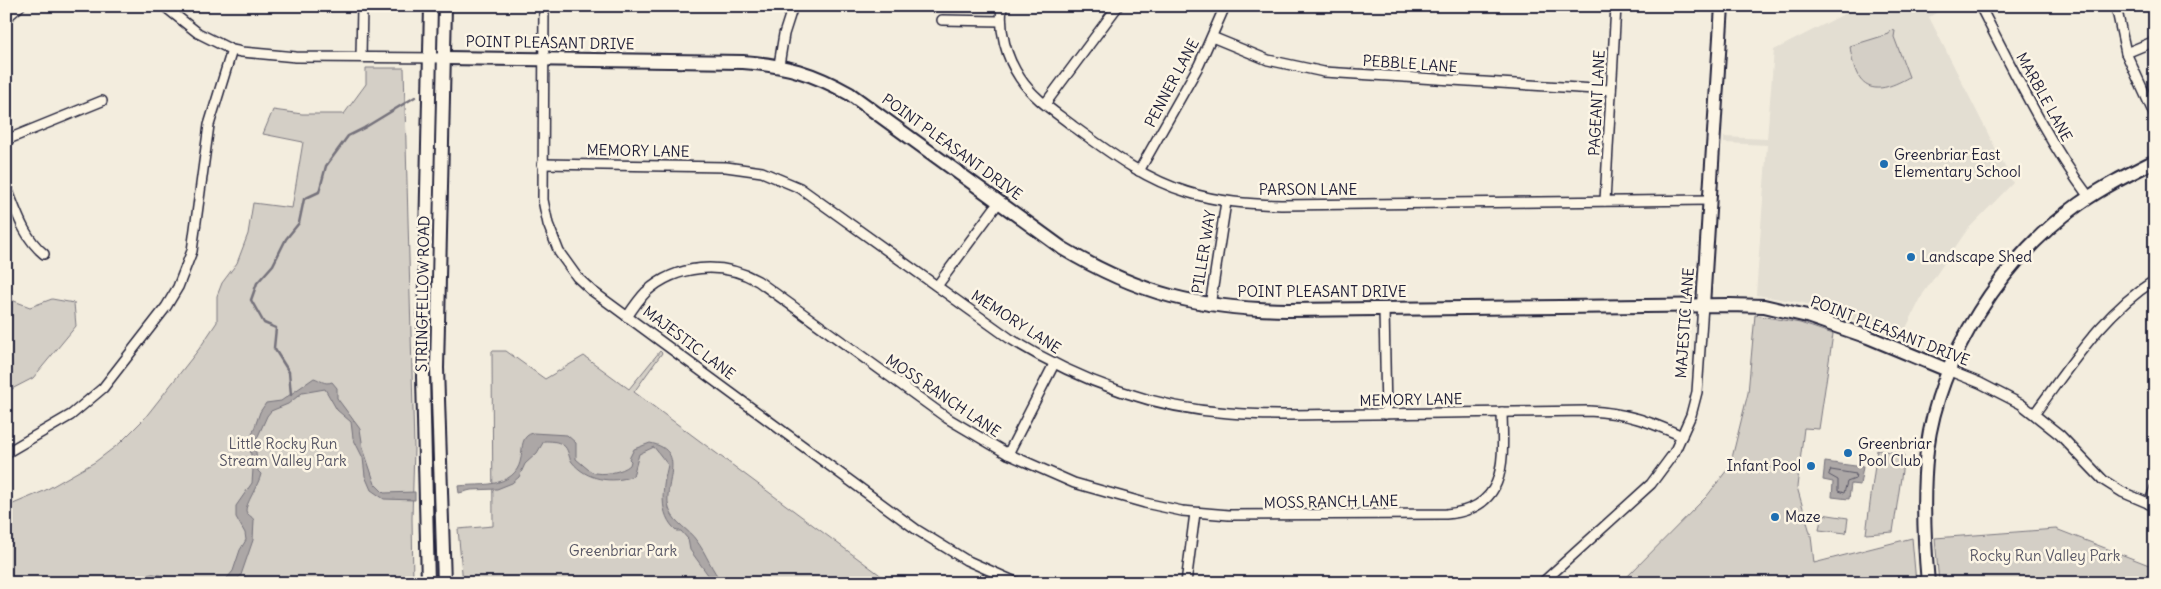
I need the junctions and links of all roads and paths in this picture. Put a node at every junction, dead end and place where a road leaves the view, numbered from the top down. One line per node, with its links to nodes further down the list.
1 (19, 6): 15 (street)
2 (164, 6): 20 (street, POINT PLEASANT DRIVE)
3 (362, 6): 22 (street)
4 (431, 6): 23 (street, STRINGFELLOW ROAD)
5 (445, 6): 24 (street, STRINGFELLOW ROAD)
6 (544, 6): 25 (street, MAJESTIC LANE)
7 (793, 6): 26 (street)
8 (1002, 6): 17 (street, PARSON LANE)
9 (1118, 6): 29 (street)
10 (1225, 6): 18 (street, PENNER LANE)
11 (1616, 6): 27 (street, PAGEANT LANE)
12 (1722, 6): 37 (street, MAJESTIC LANE)
13 (1980, 6): 36 (street, MARBLE LANE)
14 (2116, 6): 21 (street)
15 (6, 18)
16 (942, 20): 17 (street)
17 (1001, 21): 29 (street, PARSON LANE)
18 (1212, 38): 27 (street, PEBBLE LANE); 34 (street, PENNER LANE)
19 (2155, 41): 21 (street)
20 (232, 50): 22 (street, POINT PLEASANT DRIVE); 54 (street)
21 (2126, 53): 30 (street)
22 (361, 57): 23 (street, POINT PLEASANT DRIVE)
23 (430, 57): 24 (street, POINT PLEASANT DRIVE); 59 (street, STRINGFELLOW ROAD)
24 (445, 58): 25 (street, POINT PLEASANT DRIVE); 60 (street, STRINGFELLOW ROAD)
25 (543, 59): 26 (street, POINT PLEASANT DRIVE); 33 (street, MAJESTIC LANE)
26 (779, 65): 39 (street, POINT PLEASANT DRIVE)
27 (1611, 90): 38 (street, PAGEANT LANE)
28 (102, 101): 31 (street)
29 (1045, 104): 34 (street, PARSON LANE)
30 (2155, 116)
31 (6, 140)
32 (2155, 160): 36 (street)
33 (542, 164): 43 (street, MEMORY LANE); 47 (street, MAJESTIC LANE)
34 (1139, 171): 40 (street, PARSON LANE)
35 (6, 186): 41 (street)
36 (2088, 197): 49 (street)
37 (1710, 200): 38 (street, PARSON LANE); 44 (street, MAJESTIC LANE)
38 (1605, 201): 40 (street, PARSON LANE)
39 (999, 202): 43 (street); 45 (street, POINT PLEASANT DRIVE)
40 (1226, 202): 45 (street, PILLER WAY)
41 (44, 254)
42 (2155, 280): 51 (street)
43 (937, 286): 48 (street, MEMORY LANE)
44 (1703, 305): 46 (street, POINT PLEASANT DRIVE); 49 (street, POINT PLEASANT DRIVE); 53 (street, MAJESTIC LANE)
45 (1210, 306): 46 (street, POINT PLEASANT DRIVE)
46 (1384, 309): 52 (street)
47 (627, 316): 55 (street, MOSS RANCH LANE); 61 (street, MAJESTIC LANE)
48 (1054, 364): 52 (street, MEMORY LANE); 55 (street)
49 (1950, 371): 51 (street, POINT PLEASANT DRIVE); 64 (street)
50 (1502, 412): 52 (street, MEMORY LANE); 53 (street, MEMORY LANE); 58 (street, MOSS RANCH LANE)
51 (2035, 413): 57 (street, POINT PLEASANT DRIVE)
52 (1386, 414)
53 (1682, 436): 63 (street, MAJESTIC LANE)
54 (6, 453)
55 (1008, 454): 58 (street, MOSS RANCH LANE)
56 (2155, 488): 57 (street)
57 (2152, 505)
58 (1195, 512): 62 (street)
59 (428, 583)
60 (444, 583)
61 (1018, 583)
62 (1186, 583)
63 (1542, 583)
64 (1928, 583)

